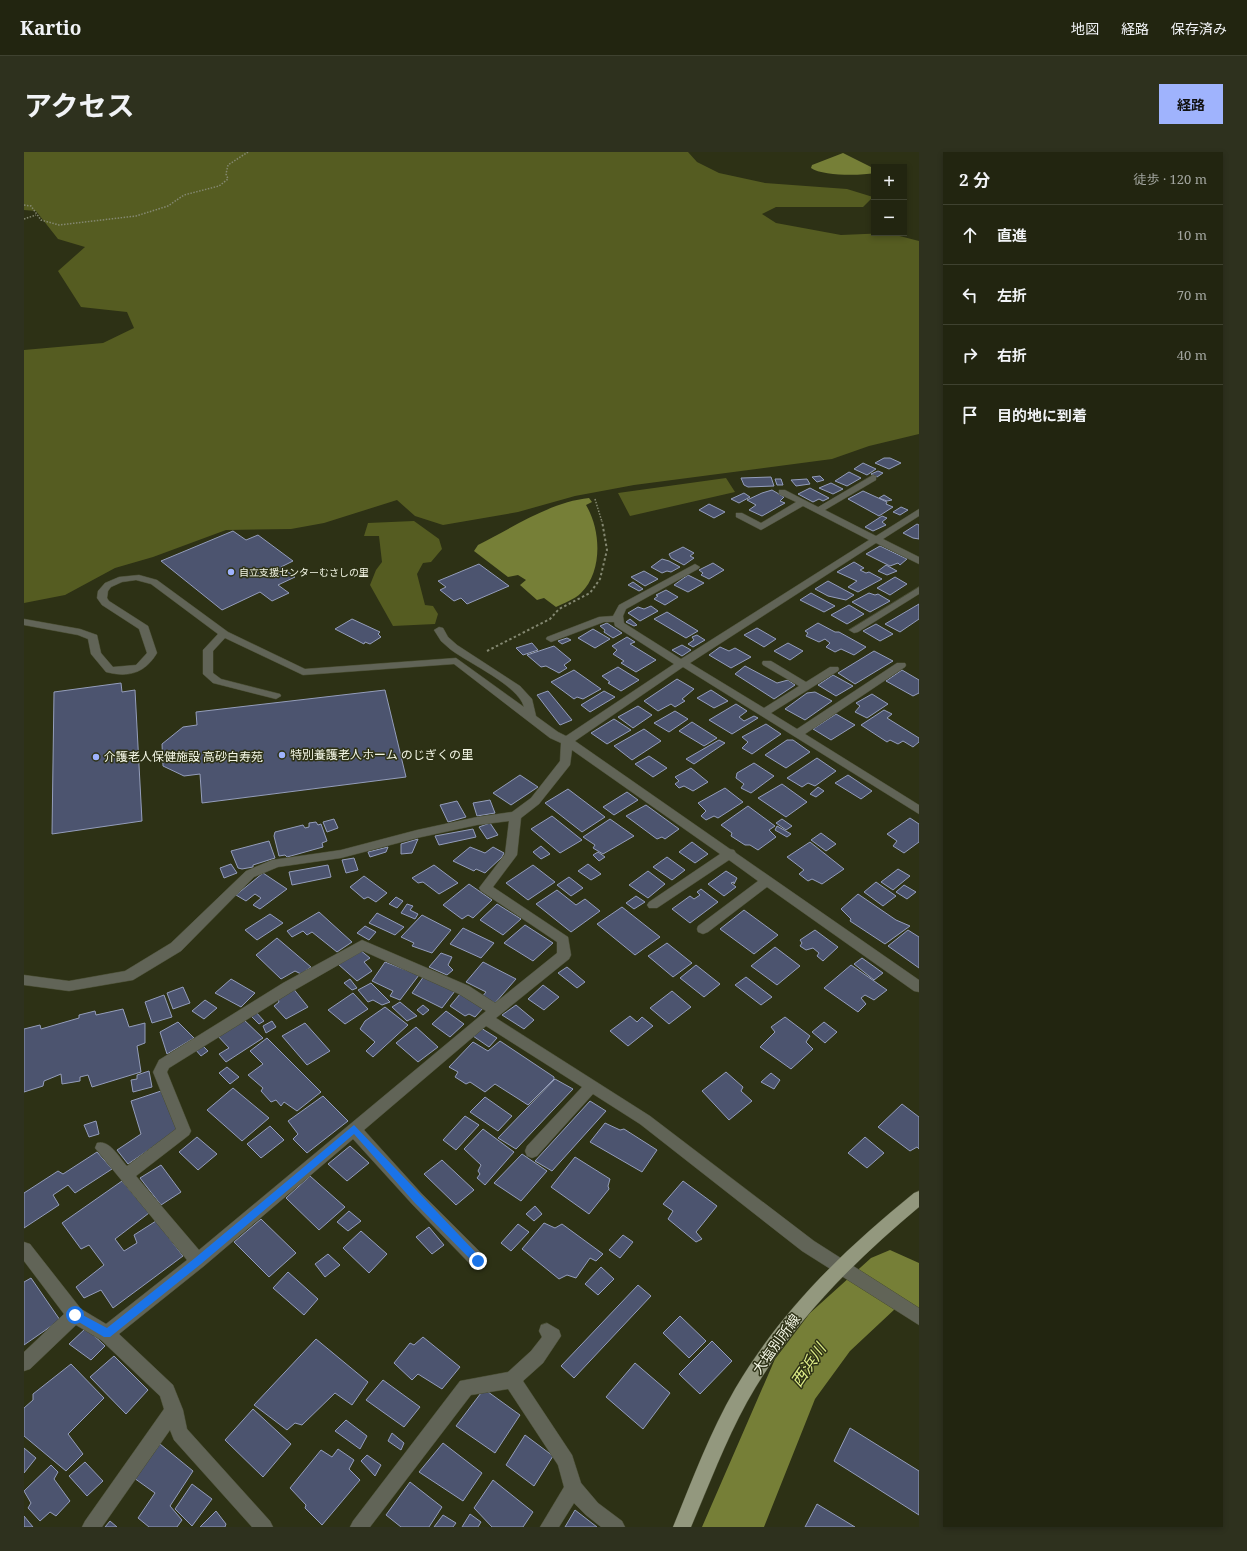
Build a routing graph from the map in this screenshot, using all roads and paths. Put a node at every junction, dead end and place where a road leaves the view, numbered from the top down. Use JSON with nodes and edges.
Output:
{"nodes":[{"id":1,"x":248,"y":152,"type":"edge"},
{"id":2,"x":24,"y":205,"type":"edge"},
{"id":3,"x":36,"y":215,"type":"junction"},
{"id":4,"x":24,"y":219,"type":"edge"},
{"id":5,"x":873,"y":478,"type":"dead end"},
{"id":6,"x":782,"y":492,"type":"dead end"},
{"id":7,"x":595,"y":499,"type":"dead end"},
{"id":8,"x":803,"y":502,"type":"junction"},
{"id":9,"x":819,"y":510,"type":"junction"},
{"id":10,"x":919,"y":512,"type":"edge"},
{"id":11,"x":739,"y":515,"type":"dead end"},
{"id":12,"x":876,"y":539,"type":"junction"},
{"id":13,"x":919,"y":561,"type":"edge"},
{"id":14,"x":694,"y":567,"type":"dead end"},
{"id":15,"x":919,"y":590,"type":"edge"},
{"id":16,"x":618,"y":619,"type":"junction"},
{"id":17,"x":24,"y":622,"type":"edge"},
{"id":18,"x":439,"y":630,"type":"dead end"},
{"id":19,"x":854,"y":630,"type":"dead end"},
{"id":20,"x":224,"y":634,"type":"junction"},
{"id":21,"x":551,"y":639,"type":"dead end"},
{"id":22,"x":470,"y":658,"type":"junction"},
{"id":23,"x":682,"y":663,"type":"junction"},
{"id":24,"x":767,"y":663,"type":"dead end"},
{"id":25,"x":901,"y":665,"type":"dead end"},
{"id":26,"x":834,"y":669,"type":"dead end"},
{"id":27,"x":806,"y":686,"type":"junction"},
{"id":28,"x":276,"y":696,"type":"dead end"},
{"id":29,"x":764,"y":713,"type":"junction"},
{"id":30,"x":531,"y":717,"type":"junction"},
{"id":31,"x":797,"y":734,"type":"junction"},
{"id":32,"x":567,"y":741,"type":"junction"},
{"id":33,"x":919,"y":810,"type":"edge"},
{"id":34,"x":515,"y":816,"type":"junction"},
{"id":35,"x":730,"y":853,"type":"junction"},
{"id":36,"x":768,"y":880,"type":"junction"},
{"id":37,"x":653,"y":905,"type":"dead end"},
{"id":38,"x":703,"y":929,"type":"dead end"},
{"id":39,"x":24,"y":980,"type":"edge"},
{"id":40,"x":919,"y":987,"type":"edge"},
{"id":41,"x":490,"y":1014,"type":"junction"},
{"id":42,"x":592,"y":1086,"type":"junction"},
{"id":43,"x":354,"y":1129,"type":"junction"},
{"id":44,"x":102,"y":1148,"type":"dead end"},
{"id":45,"x":532,"y":1151,"type":"dead end"},
{"id":46,"x":126,"y":1175,"type":"junction"},
{"id":47,"x":919,"y":1198,"type":"edge"},
{"id":48,"x":24,"y":1249,"type":"edge"},
{"id":49,"x":198,"y":1261,"type":"junction"},
{"id":50,"x":478,"y":1261,"type":"dead end"},
{"id":51,"x":841,"y":1267,"type":"junction"},
{"id":52,"x":75,"y":1315,"type":"junction"},
{"id":53,"x":917,"y":1316,"type":"edge"},
{"id":54,"x":550,"y":1333,"type":"dead end"},
{"id":55,"x":107,"y":1334,"type":"junction"},
{"id":56,"x":24,"y":1363,"type":"edge"},
{"id":57,"x":512,"y":1380,"type":"junction"},
{"id":58,"x":174,"y":1410,"type":"junction"},
{"id":59,"x":573,"y":1488,"type":"junction"},
{"id":60,"x":91,"y":1527,"type":"edge"},
{"id":61,"x":264,"y":1527,"type":"edge"},
{"id":62,"x":360,"y":1527,"type":"edge"},
{"id":63,"x":549,"y":1527,"type":"edge"},
{"id":64,"x":616,"y":1527,"type":"edge"},
{"id":65,"x":682,"y":1527,"type":"edge"}],
"edges":[{"from":1,"to":3,"type":"path"},
{"from":2,"to":3,"type":"path"},
{"from":3,"to":4,"type":"path"},
{"from":5,"to":9,"type":"street"},
{"from":6,"to":8,"type":"street"},
{"from":7,"to":22,"type":"path"},
{"from":8,"to":9,"type":"street"},
{"from":8,"to":11,"type":"street"},
{"from":9,"to":12,"type":"street"},
{"from":10,"to":12,"type":"street"},
{"from":12,"to":13,"type":"street"},
{"from":12,"to":23,"type":"street"},
{"from":14,"to":16,"type":"street"},
{"from":15,"to":19,"type":"street"},
{"from":16,"to":21,"type":"street"},
{"from":16,"to":23,"type":"street"},
{"from":17,"to":20,"type":"street"},
{"from":18,"to":22,"type":"street"},
{"from":20,"to":28,"type":"street"},
{"from":20,"to":30,"type":"street"},
{"from":22,"to":30,"type":"street"},
{"from":23,"to":29,"type":"street"},
{"from":23,"to":32,"type":"street"},
{"from":24,"to":27,"type":"street"},
{"from":25,"to":31,"type":"street"},
{"from":26,"to":27,"type":"street"},
{"from":27,"to":29,"type":"street"},
{"from":29,"to":31,"type":"street"},
{"from":30,"to":32,"type":"street"},
{"from":31,"to":33,"type":"street"},
{"from":32,"to":34,"type":"street"},
{"from":32,"to":35,"type":"street"},
{"from":34,"to":39,"type":"street"},
{"from":34,"to":41,"type":"street"},
{"from":35,"to":36,"type":"street"},
{"from":35,"to":37,"type":"street"},
{"from":36,"to":38,"type":"street"},
{"from":36,"to":40,"type":"street"},
{"from":41,"to":42,"type":"street"},
{"from":41,"to":43,"type":"street"},
{"from":41,"to":46,"type":"street"},
{"from":42,"to":45,"type":"street"},
{"from":42,"to":51,"type":"street"},
{"from":43,"to":49,"type":"street"},
{"from":43,"to":50,"type":"street"},
{"from":44,"to":46,"type":"street"},
{"from":46,"to":49,"type":"street"},
{"from":47,"to":51,"type":"main road","name":"大塩別所線"},
{"from":48,"to":52,"type":"street"},
{"from":49,"to":55,"type":"street"},
{"from":51,"to":53,"type":"street"},
{"from":51,"to":65,"type":"main road","name":"大塩別所線"},
{"from":52,"to":55,"type":"street"},
{"from":52,"to":56,"type":"street"},
{"from":54,"to":57,"type":"street"},
{"from":55,"to":58,"type":"street"},
{"from":57,"to":59,"type":"street"},
{"from":57,"to":62,"type":"street"},
{"from":58,"to":60,"type":"street"},
{"from":58,"to":61,"type":"street"},
{"from":59,"to":63,"type":"street"},
{"from":59,"to":64,"type":"street"}]}
